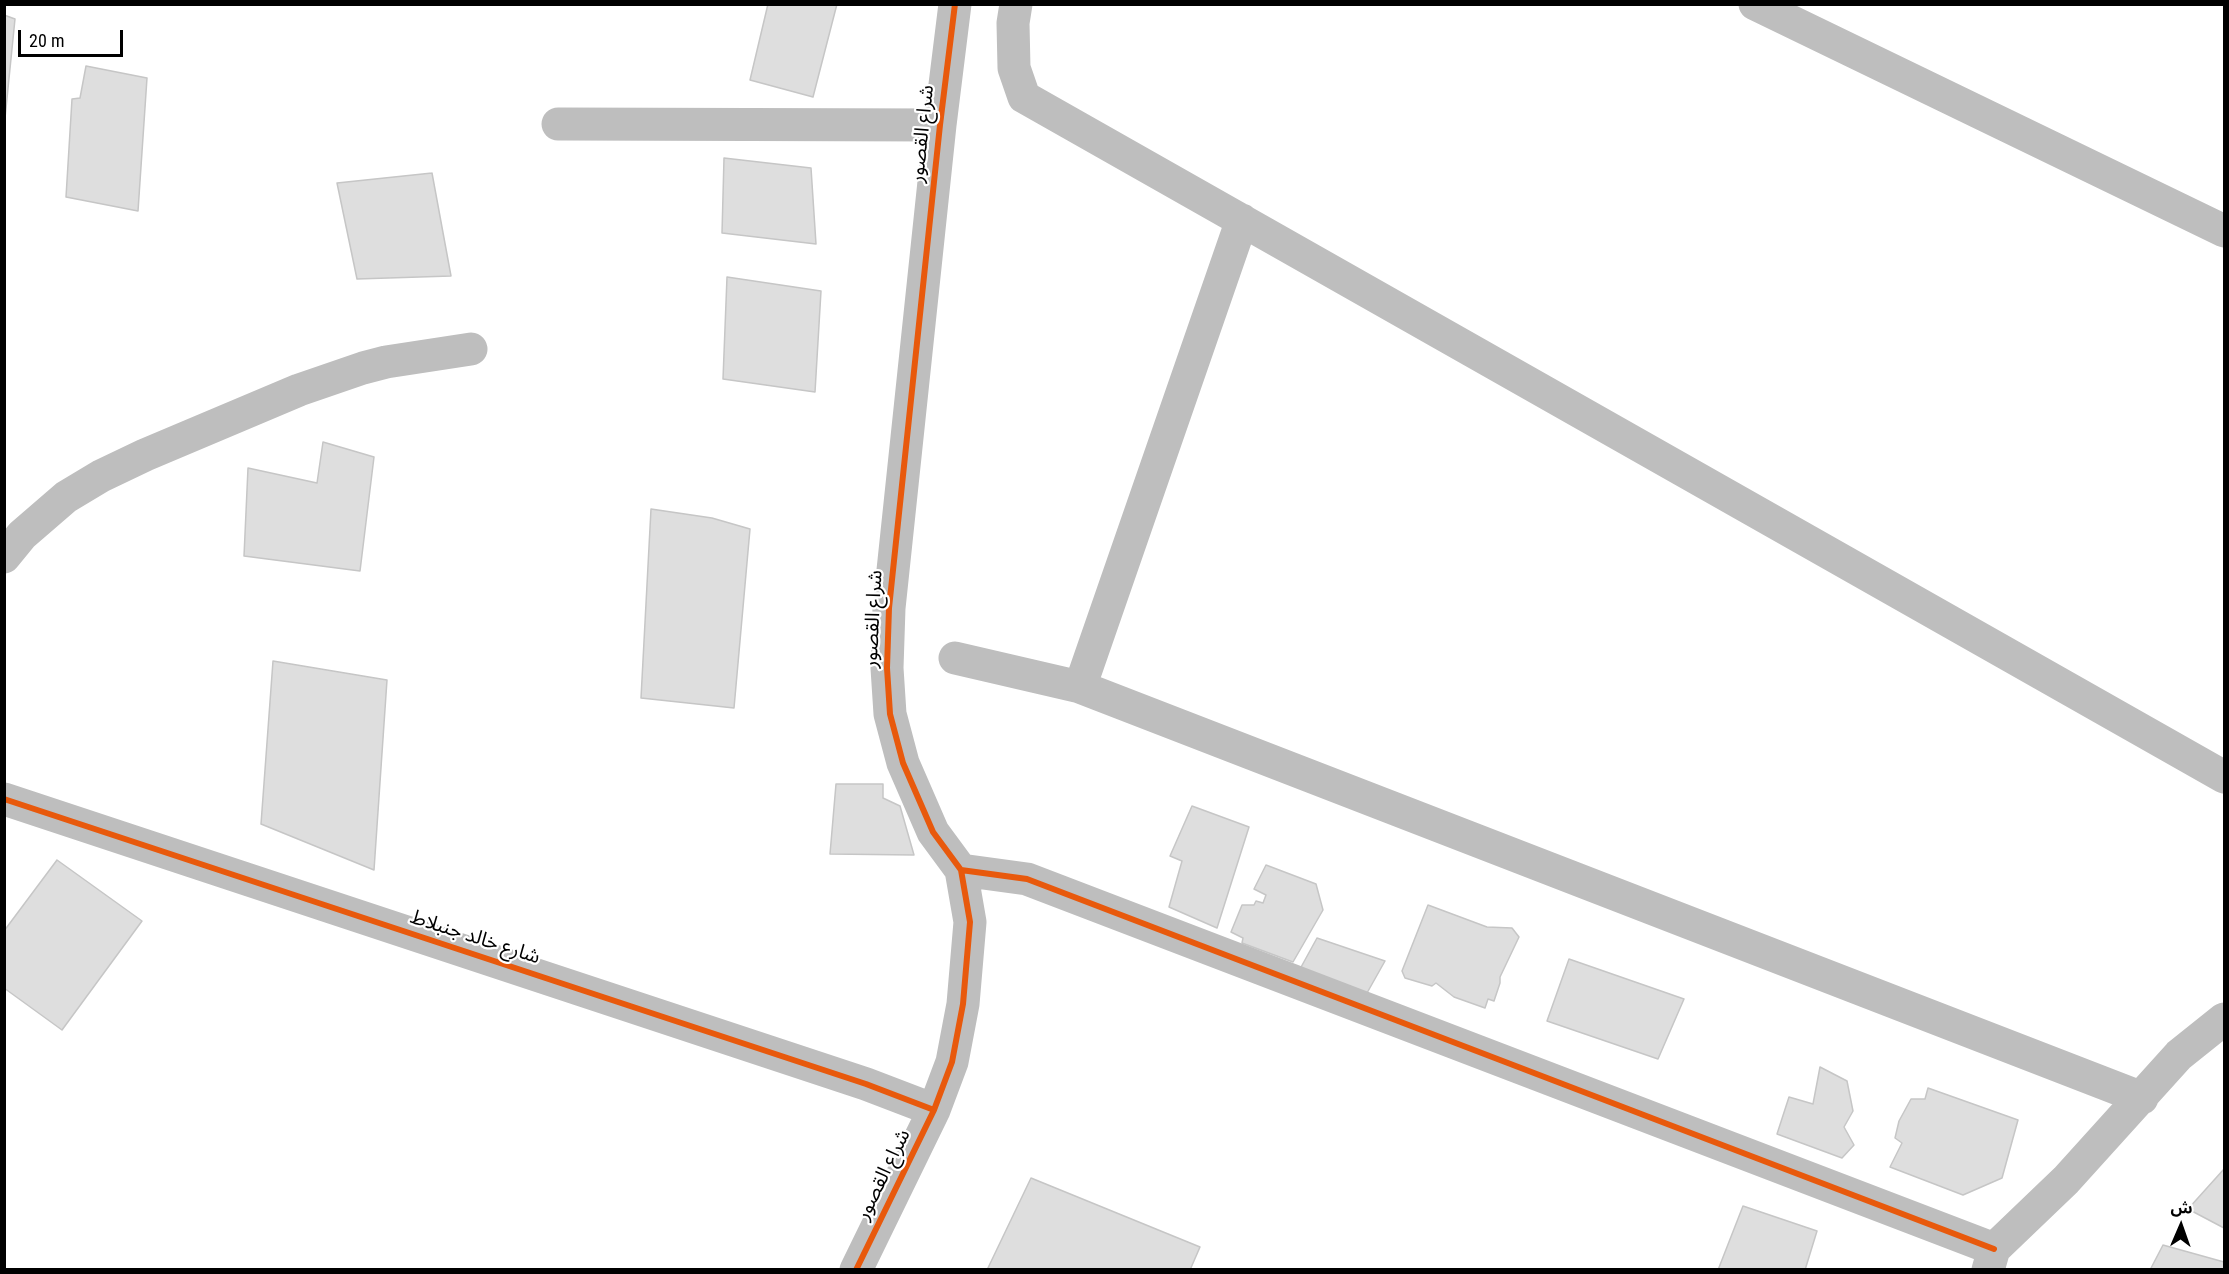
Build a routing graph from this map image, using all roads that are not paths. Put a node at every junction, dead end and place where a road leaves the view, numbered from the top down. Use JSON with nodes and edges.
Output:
{"nodes":[{"id":1,"x":955,"y":4,"type":"edge"},
{"id":2,"x":1016,"y":4,"type":"edge"},
{"id":3,"x":1755,"y":4,"type":"edge"},
{"id":4,"x":558,"y":123,"type":"dead end"},
{"id":5,"x":940,"y":125,"type":"junction"},
{"id":6,"x":1242,"y":219,"type":"junction"},
{"id":7,"x":2224,"y":231,"type":"edge"},
{"id":8,"x":471,"y":349,"type":"dead end"},
{"id":9,"x":4,"y":557,"type":"edge"},
{"id":10,"x":955,"y":658,"type":"dead end"},
{"id":11,"x":1080,"y":687,"type":"junction"},
{"id":12,"x":2224,"y":777,"type":"edge"},
{"id":13,"x":4,"y":799,"type":"edge"},
{"id":14,"x":961,"y":870,"type":"junction"},
{"id":15,"x":2224,"y":1019,"type":"edge"},
{"id":16,"x":2142,"y":1098,"type":"junction"},
{"id":17,"x":934,"y":1110,"type":"junction"},
{"id":18,"x":1991,"y":1259,"type":"edge"},
{"id":19,"x":856,"y":1269,"type":"edge"}],
"edges":[{"from":1,"to":5,"type":"street","name":"شراع القصور"},
{"from":2,"to":6,"type":"street"},
{"from":3,"to":7,"type":"street"},
{"from":4,"to":5,"type":"street"},
{"from":5,"to":14,"type":"street","name":"شراع القصور"},
{"from":6,"to":11,"type":"street"},
{"from":6,"to":12,"type":"street"},
{"from":8,"to":9,"type":"street"},
{"from":10,"to":11,"type":"street"},
{"from":11,"to":16,"type":"street"},
{"from":13,"to":17,"type":"street","name":"شارع خالد جنبلاط"},
{"from":14,"to":17,"type":"street","name":"شراع القصور"},
{"from":14,"to":18,"type":"street"},
{"from":15,"to":16,"type":"street"},
{"from":16,"to":18,"type":"street"},
{"from":17,"to":19,"type":"street","name":"شراع القصور"}]}
